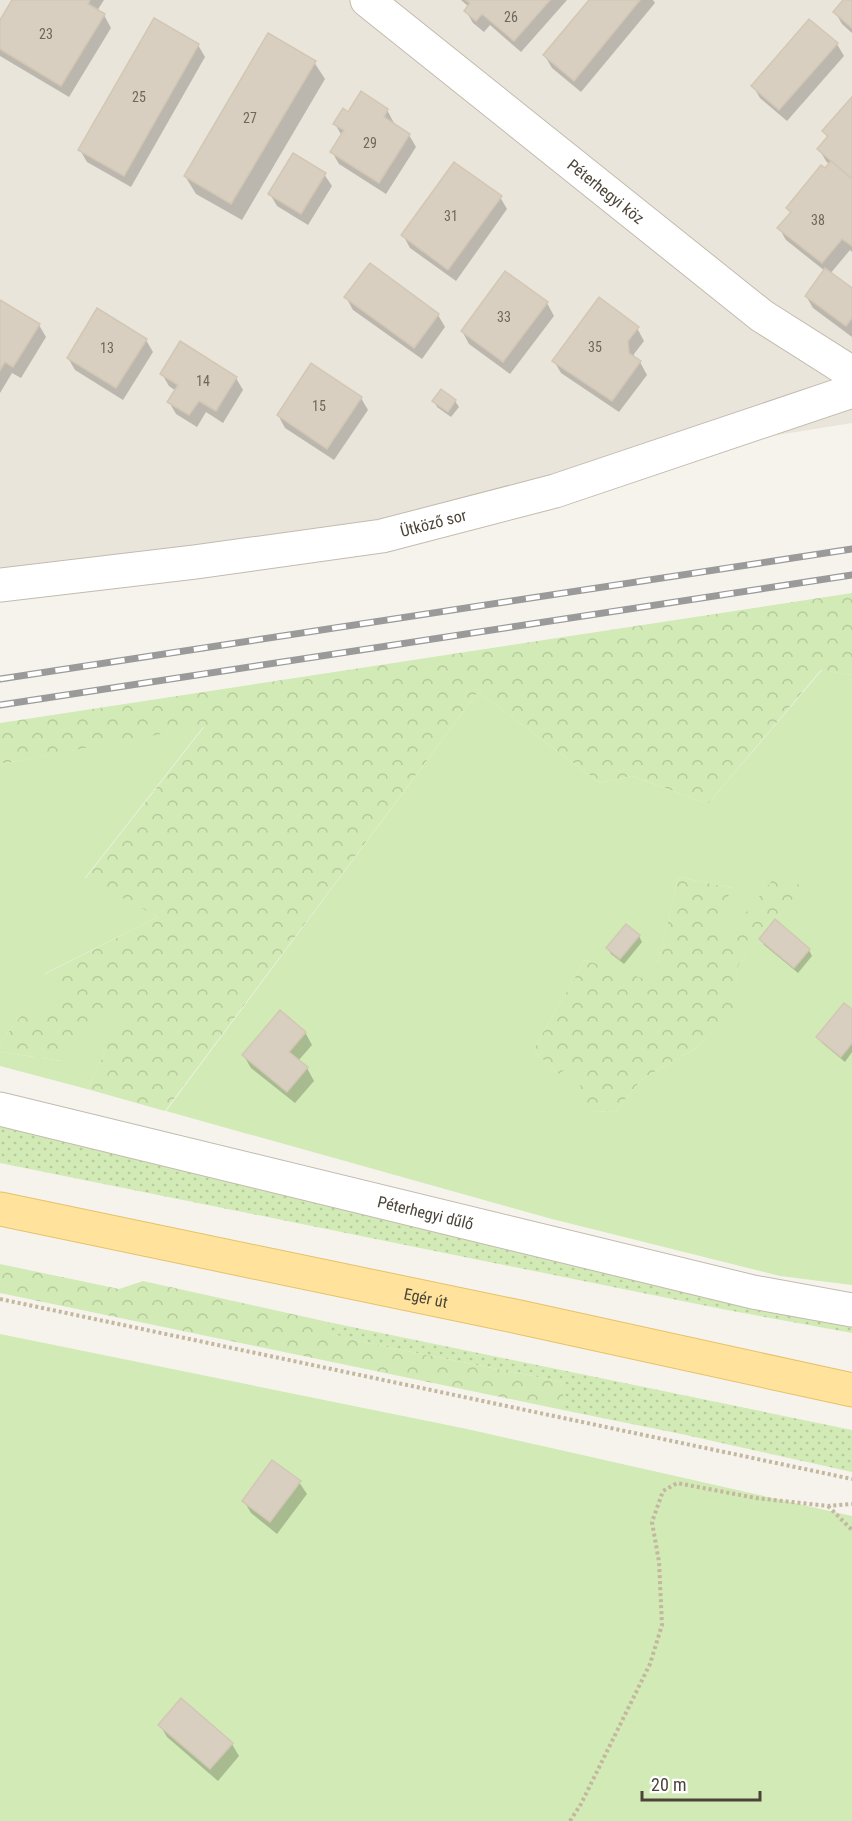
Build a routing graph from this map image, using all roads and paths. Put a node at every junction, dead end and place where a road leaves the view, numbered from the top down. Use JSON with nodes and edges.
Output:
{"nodes":[{"id":1,"x":368,"y":0,"type":"edge"},
{"id":2,"x":852,"y":373,"type":"edge"},
{"id":3,"x":852,"y":391,"type":"edge"},
{"id":4,"x":0,"y":585,"type":"edge"},
{"id":5,"x":0,"y":1109,"type":"edge"},
{"id":6,"x":0,"y":1209,"type":"edge"},
{"id":7,"x":0,"y":1299,"type":"edge"},
{"id":8,"x":852,"y":1310,"type":"edge"},
{"id":9,"x":852,"y":1390,"type":"edge"},
{"id":10,"x":852,"y":1479,"type":"edge"},
{"id":11,"x":852,"y":1504,"type":"edge"},
{"id":12,"x":828,"y":1506,"type":"junction"},
{"id":13,"x":852,"y":1530,"type":"edge"},
{"id":14,"x":570,"y":1821,"type":"edge"}],
"edges":[{"from":1,"to":2,"type":"street","name":"Péterhegyi köz"},
{"from":3,"to":4,"type":"street","name":"Ütköző sor"},
{"from":5,"to":8,"type":"street","name":"Péterhegyi dűlő"},
{"from":6,"to":9,"type":"main road","name":"Egér út"},
{"from":7,"to":10,"type":"path"},
{"from":11,"to":12,"type":"path"},
{"from":12,"to":13,"type":"path"},
{"from":12,"to":14,"type":"path"}]}
